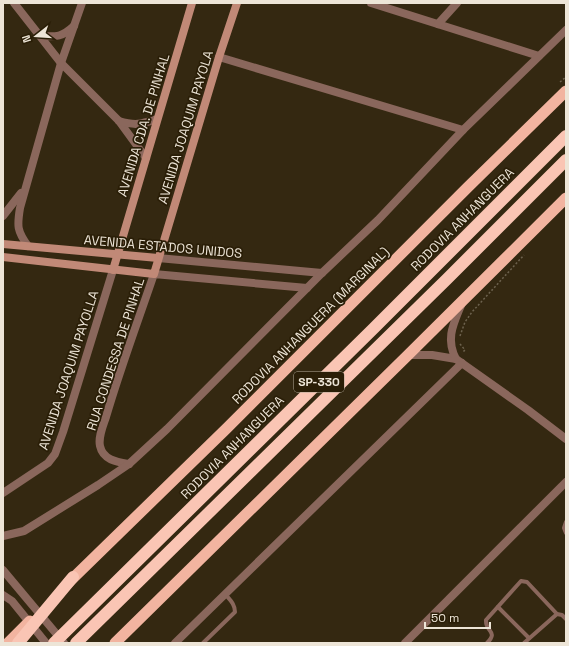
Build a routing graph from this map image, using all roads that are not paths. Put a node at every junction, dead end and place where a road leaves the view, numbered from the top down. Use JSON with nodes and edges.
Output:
{"nodes":[{"id":1,"x":14,"y":3,"type":"edge"},
{"id":2,"x":82,"y":3,"type":"edge"},
{"id":3,"x":192,"y":3,"type":"edge"},
{"id":4,"x":237,"y":3,"type":"edge"},
{"id":5,"x":371,"y":3,"type":"edge"},
{"id":6,"x":457,"y":3,"type":"edge"},
{"id":7,"x":438,"y":24,"type":"junction"},
{"id":8,"x":75,"y":26,"type":"junction"},
{"id":9,"x":566,"y":30,"type":"edge"},
{"id":10,"x":41,"y":36,"type":"junction"},
{"id":11,"x":539,"y":56,"type":"junction"},
{"id":12,"x":219,"y":57,"type":"junction"},
{"id":13,"x":61,"y":62,"type":"junction"},
{"id":14,"x":566,"y":85,"type":"edge"},
{"id":15,"x":566,"y":91,"type":"edge"},
{"id":16,"x":542,"y":114,"type":"junction"},
{"id":17,"x":157,"y":119,"type":"junction"},
{"id":18,"x":119,"y":121,"type":"junction"},
{"id":19,"x":463,"y":130,"type":"junction"},
{"id":20,"x":566,"y":136,"type":"edge"},
{"id":21,"x":146,"y":158,"type":"junction"},
{"id":22,"x":566,"y":160,"type":"edge"},
{"id":23,"x":24,"y":189,"type":"junction"},
{"id":24,"x":566,"y":198,"type":"edge"},
{"id":25,"x":3,"y":216,"type":"edge"},
{"id":26,"x":3,"y":244,"type":"edge"},
{"id":27,"x":28,"y":246,"type":"junction"},
{"id":28,"x":116,"y":254,"type":"junction"},
{"id":29,"x":3,"y":257,"type":"edge"},
{"id":30,"x":158,"y":258,"type":"junction"},
{"id":31,"x":113,"y":270,"type":"junction"},
{"id":32,"x":322,"y":273,"type":"junction"},
{"id":33,"x":154,"y":274,"type":"junction"},
{"id":34,"x":307,"y":288,"type":"junction"},
{"id":35,"x":464,"y":300,"type":"junction"},
{"id":36,"x":408,"y":356,"type":"junction"},
{"id":37,"x":459,"y":361,"type":"junction"},
{"id":38,"x":566,"y":439,"type":"edge"},
{"id":39,"x":129,"y":464,"type":"junction"},
{"id":40,"x":566,"y":482,"type":"edge"},
{"id":41,"x":3,"y":492,"type":"edge"},
{"id":42,"x":566,"y":522,"type":"edge"},
{"id":43,"x":566,"y":533,"type":"edge"},
{"id":44,"x":3,"y":536,"type":"edge"},
{"id":45,"x":3,"y":570,"type":"edge"},
{"id":46,"x":73,"y":577,"type":"junction"},
{"id":47,"x":3,"y":594,"type":"edge"},
{"id":48,"x":225,"y":594,"type":"junction"},
{"id":49,"x":498,"y":607,"type":"junction"},
{"id":50,"x":557,"y":614,"type":"junction"},
{"id":51,"x":566,"y":619,"type":"edge"},
{"id":52,"x":529,"y":638,"type":"junction"},
{"id":53,"x":8,"y":643,"type":"edge"},
{"id":54,"x":18,"y":643,"type":"edge"},
{"id":55,"x":46,"y":643,"type":"edge"},
{"id":56,"x":54,"y":643,"type":"edge"},
{"id":57,"x":64,"y":643,"type":"edge"},
{"id":58,"x":76,"y":643,"type":"edge"},
{"id":59,"x":115,"y":643,"type":"edge"},
{"id":60,"x":175,"y":643,"type":"edge"},
{"id":61,"x":203,"y":643,"type":"edge"},
{"id":62,"x":405,"y":643,"type":"edge"},
{"id":63,"x":487,"y":643,"type":"edge"},
{"id":64,"x":524,"y":643,"type":"edge"}],
"edges":[{"from":1,"to":10,"type":"street"},
{"from":2,"to":8,"type":"street"},
{"from":3,"to":17,"type":"main road","name":"AVENIDA CDA. DE PINHAL"},
{"from":4,"to":12,"type":"main road","name":"AVENIDA JOAQUIM PAYOLA"},
{"from":5,"to":7,"type":"street"},
{"from":6,"to":7,"type":"street"},
{"from":7,"to":11,"type":"street"},
{"from":8,"to":10,"type":"street"},
{"from":8,"to":13,"type":"street"},
{"from":9,"to":11,"type":"street"},
{"from":10,"to":13,"type":"street"},
{"from":11,"to":19,"type":"street"},
{"from":12,"to":19,"type":"street"},
{"from":12,"to":30,"type":"main road","name":"AVENIDA JOAQUIM PAYOLA"},
{"from":13,"to":18,"type":"street"},
{"from":13,"to":23,"type":"street"},
{"from":14,"to":16,"type":"main road"},
{"from":15,"to":16,"type":"highway","name":"RODOVIA ANHANGUERA (MARGINAL)"},
{"from":16,"to":46,"type":"highway","name":"RODOVIA ANHANGUERA (MARGINAL)"},
{"from":17,"to":18,"type":"street"},
{"from":17,"to":21,"type":"main road","name":"AVENIDA CDA. DE PINHAL"},
{"from":18,"to":21,"type":"street"},
{"from":19,"to":32,"type":"street"},
{"from":20,"to":56,"type":"highway","name":"RODOVIA ANHANGUERA","number":"SP-330"},
{"from":21,"to":28,"type":"main road","name":"AVENIDA CDA. DE PINHAL"},
{"from":22,"to":58,"type":"highway","number":"SP-330"},
{"from":23,"to":25,"type":"street"},
{"from":23,"to":27,"type":"street"},
{"from":24,"to":35,"type":"highway"},
{"from":26,"to":27,"type":"main road","name":"AVENIDA ESTADOS UNIDOS"},
{"from":27,"to":28,"type":"main road","name":"AVENIDA ESTADOS UNIDOS"},
{"from":28,"to":30,"type":"main road","name":"AVENIDA ESTADOS UNIDOS"},
{"from":28,"to":31,"type":"main road","name":"AVENIDA JOAQUIM PAYOLLA"},
{"from":29,"to":31,"type":"main road"},
{"from":30,"to":32,"type":"street","name":"AVENIDA ESTADOS UNIDOS"},
{"from":30,"to":33,"type":"main road","name":"RUA CONDESSA DE PINHAL"},
{"from":31,"to":33,"type":"main road"},
{"from":31,"to":41,"type":"street","name":"AVENIDA JOAQUIM PAYOLLA"},
{"from":32,"to":34,"type":"street"},
{"from":33,"to":34,"type":"street"},
{"from":33,"to":39,"type":"street","name":"RUA CONDESSA DE PINHAL"},
{"from":34,"to":39,"type":"street"},
{"from":35,"to":36,"type":"highway"},
{"from":35,"to":37,"type":"street"},
{"from":36,"to":37,"type":"street"},
{"from":36,"to":59,"type":"highway"},
{"from":37,"to":38,"type":"street"},
{"from":37,"to":48,"type":"street"},
{"from":39,"to":44,"type":"street"},
{"from":40,"to":62,"type":"street"},
{"from":42,"to":43,"type":"lane"},
{"from":45,"to":57,"type":"street"},
{"from":46,"to":53,"type":"highway","name":"RODOVIA ANHANGUERA (MARGINAL)"},
{"from":46,"to":54,"type":"highway"},
{"from":47,"to":55,"type":"street"},
{"from":48,"to":60,"type":"street"},
{"from":48,"to":61,"type":"lane"},
{"from":49,"to":50,"type":"lane"},
{"from":49,"to":52,"type":"lane"},
{"from":49,"to":63,"type":"lane"},
{"from":50,"to":51,"type":"lane"},
{"from":50,"to":52,"type":"lane"},
{"from":52,"to":64,"type":"lane"}]}
